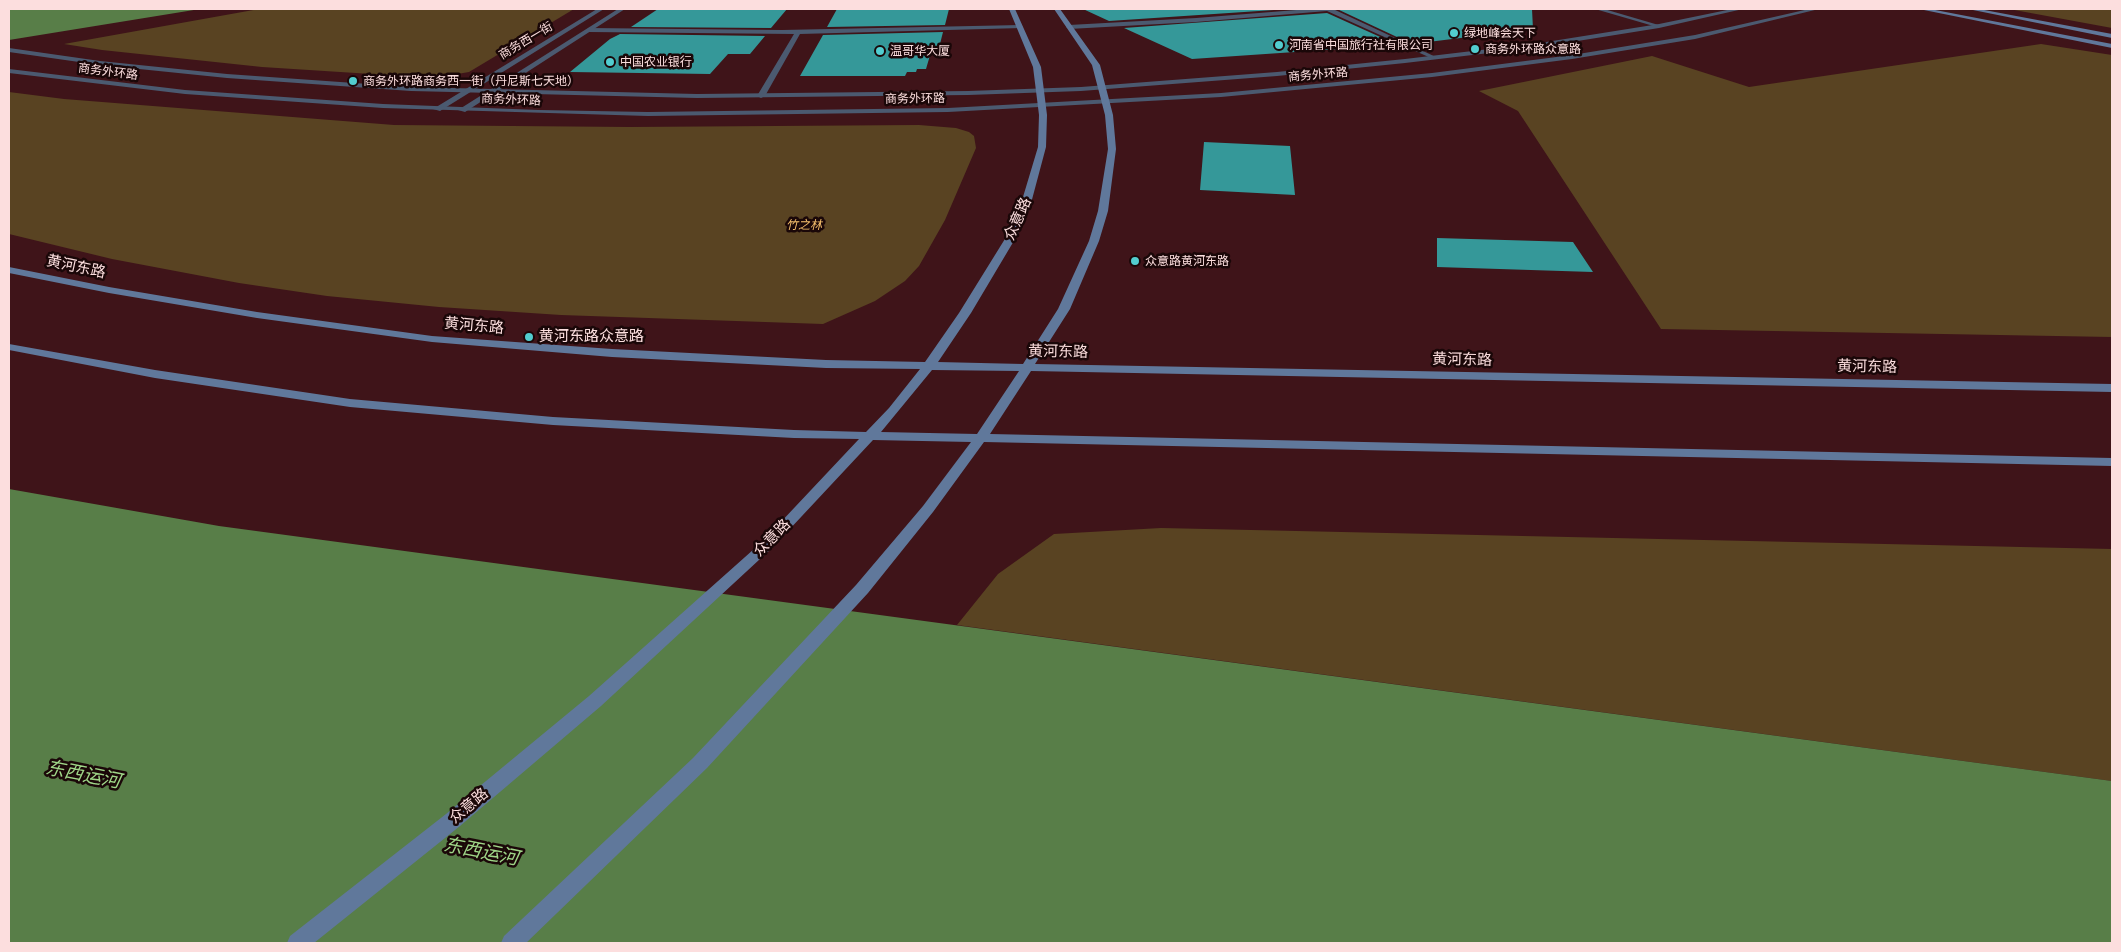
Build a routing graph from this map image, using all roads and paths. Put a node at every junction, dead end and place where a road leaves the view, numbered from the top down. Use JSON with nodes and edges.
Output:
{"nodes":[{"id":1,"x":601,"y":9,"type":"edge"},
{"id":2,"x":622,"y":9,"type":"edge"},
{"id":3,"x":1012,"y":9,"type":"edge"},
{"id":4,"x":1057,"y":9,"type":"edge"},
{"id":5,"x":1328,"y":9,"type":"edge"},
{"id":6,"x":1598,"y":9,"type":"edge"},
{"id":7,"x":1740,"y":9,"type":"edge"},
{"id":8,"x":1816,"y":9,"type":"edge"},
{"id":9,"x":1922,"y":9,"type":"edge"},
{"id":10,"x":1972,"y":9,"type":"edge"},
{"id":11,"x":1659,"y":26,"type":"junction"},
{"id":12,"x":1020,"y":27,"type":"junction"},
{"id":13,"x":1070,"y":27,"type":"junction"},
{"id":14,"x":589,"y":30,"type":"junction"},
{"id":15,"x":798,"y":32,"type":"junction"},
{"id":16,"x":2112,"y":36,"type":"edge"},
{"id":17,"x":2112,"y":46,"type":"edge"},
{"id":18,"x":9,"y":50,"type":"edge"},
{"id":19,"x":1435,"y":58,"type":"junction"},
{"id":20,"x":9,"y":71,"type":"edge"},
{"id":21,"x":1103,"y":87,"type":"junction"},
{"id":22,"x":466,"y":90,"type":"junction"},
{"id":23,"x":1041,"y":90,"type":"junction"},
{"id":24,"x":491,"y":91,"type":"junction"},
{"id":25,"x":760,"y":96,"type":"junction"},
{"id":26,"x":1106,"y":102,"type":"junction"},
{"id":27,"x":1042,"y":105,"type":"junction"},
{"id":28,"x":437,"y":108,"type":"junction"},
{"id":29,"x":462,"y":110,"type":"junction"},
{"id":30,"x":9,"y":270,"type":"edge"},
{"id":31,"x":9,"y":347,"type":"edge"},
{"id":32,"x":928,"y":366,"type":"junction"},
{"id":33,"x":1027,"y":368,"type":"junction"},
{"id":34,"x":2112,"y":388,"type":"edge"},
{"id":35,"x":869,"y":436,"type":"junction"},
{"id":36,"x":980,"y":439,"type":"junction"},
{"id":37,"x":2112,"y":462,"type":"edge"},
{"id":38,"x":298,"y":943,"type":"edge"},
{"id":39,"x":512,"y":943,"type":"edge"}],
"edges":[{"from":1,"to":22,"type":"street","name":"商务西一街"},
{"from":2,"to":14,"type":"street","name":"商务西一街"},
{"from":3,"to":12,"type":"main road","name":"众意路"},
{"from":4,"to":13,"type":"main road"},
{"from":5,"to":13,"type":"street"},
{"from":5,"to":19,"type":"street"},
{"from":6,"to":11,"type":"street"},
{"from":7,"to":11,"type":"street","name":"商务外环路"},
{"from":8,"to":26,"type":"street","name":"商务外环路"},
{"from":9,"to":17,"type":"main road"},
{"from":10,"to":16,"type":"main road"},
{"from":11,"to":19,"type":"street","name":"商务外环路"},
{"from":12,"to":15,"type":"street"},
{"from":12,"to":23,"type":"main road","name":"众意路"},
{"from":13,"to":21,"type":"main road"},
{"from":14,"to":15,"type":"street"},
{"from":14,"to":24,"type":"street","name":"商务西一街"},
{"from":15,"to":25,"type":"street"},
{"from":18,"to":22,"type":"street","name":"商务外环路"},
{"from":19,"to":21,"type":"street","name":"商务外环路"},
{"from":20,"to":28,"type":"street","name":"商务外环路"},
{"from":21,"to":23,"type":"street","name":"商务外环路"},
{"from":21,"to":26,"type":"main road"},
{"from":22,"to":24,"type":"street","name":"商务外环路"},
{"from":22,"to":28,"type":"street","name":"商务西一街"},
{"from":23,"to":25,"type":"street","name":"商务外环路"},
{"from":23,"to":27,"type":"main road","name":"众意路"},
{"from":24,"to":25,"type":"street","name":"商务外环路"},
{"from":24,"to":29,"type":"street","name":"商务西一街"},
{"from":26,"to":27,"type":"street","name":"商务外环路"},
{"from":26,"to":33,"type":"main road"},
{"from":27,"to":29,"type":"street","name":"商务外环路"},
{"from":27,"to":32,"type":"main road","name":"众意路"},
{"from":28,"to":29,"type":"street","name":"商务外环路"},
{"from":30,"to":32,"type":"main road","name":"黄河东路"},
{"from":31,"to":35,"type":"main road"},
{"from":32,"to":33,"type":"main road","name":"黄河东路"},
{"from":32,"to":35,"type":"main road","name":"众意路"},
{"from":33,"to":34,"type":"main road","name":"黄河东路"},
{"from":33,"to":36,"type":"main road"},
{"from":35,"to":36,"type":"main road"},
{"from":35,"to":38,"type":"main road","name":"众意路"},
{"from":36,"to":37,"type":"main road"},
{"from":36,"to":39,"type":"main road"}]}
